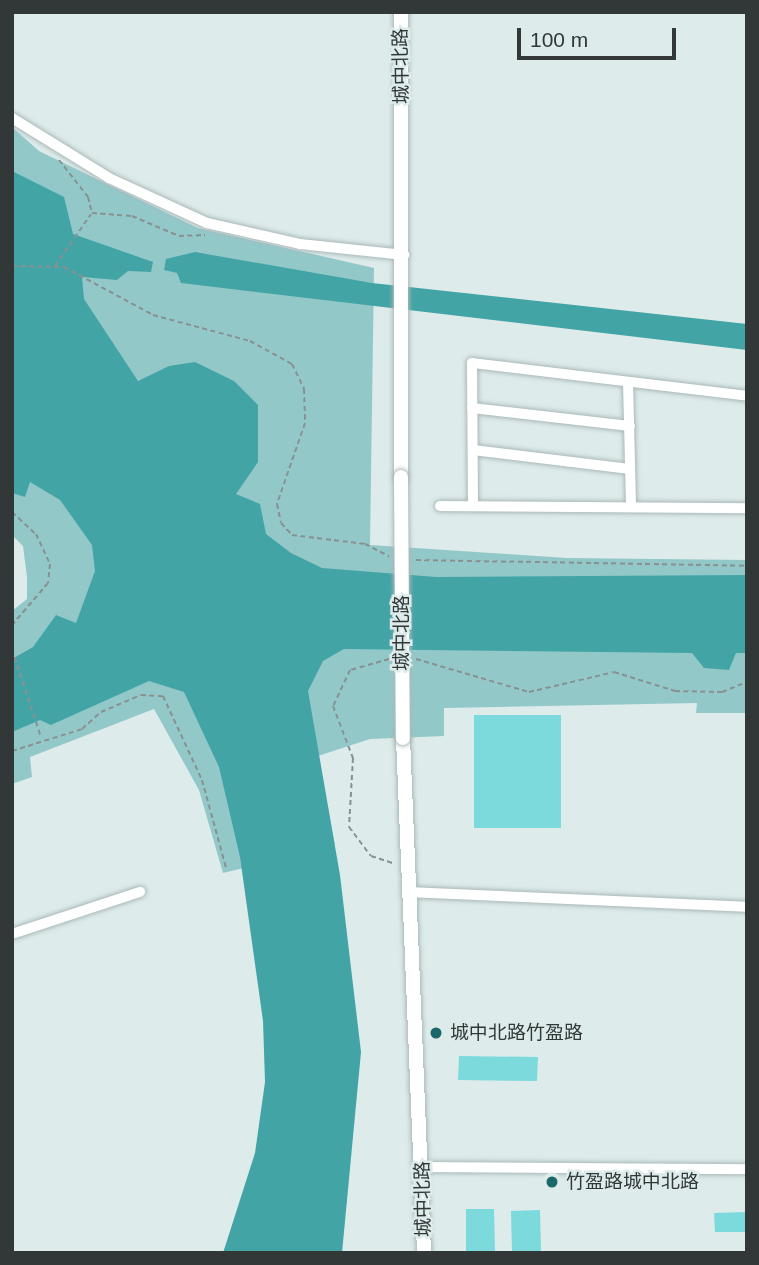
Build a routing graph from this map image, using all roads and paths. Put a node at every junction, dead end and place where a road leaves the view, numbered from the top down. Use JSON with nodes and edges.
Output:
{"nodes":[{"id":1,"x":401,"y":12,"type":"edge"},
{"id":2,"x":12,"y":118,"type":"edge"},
{"id":3,"x":53,"y":143,"type":"junction"},
{"id":4,"x":92,"y":213,"type":"junction"},
{"id":5,"x":226,"y":228,"type":"junction"},
{"id":6,"x":404,"y":261,"type":"junction"},
{"id":7,"x":12,"y":266,"type":"edge"},
{"id":8,"x":55,"y":266,"type":"junction"},
{"id":9,"x":100,"y":282,"type":"dead end"},
{"id":10,"x":628,"y":382,"type":"junction"},
{"id":11,"x":747,"y":396,"type":"edge"},
{"id":12,"x":472,"y":408,"type":"junction"},
{"id":13,"x":629,"y":426,"type":"junction"},
{"id":14,"x":473,"y":450,"type":"junction"},
{"id":15,"x":631,"y":468,"type":"junction"},
{"id":16,"x":440,"y":506,"type":"dead end"},
{"id":17,"x":473,"y":506,"type":"junction"},
{"id":18,"x":631,"y":507,"type":"junction"},
{"id":19,"x":747,"y":508,"type":"edge"},
{"id":20,"x":12,"y":512,"type":"edge"},
{"id":21,"x":12,"y":625,"type":"edge"},
{"id":22,"x":12,"y":649,"type":"edge"},
{"id":23,"x":397,"y":659,"type":"dead end"},
{"id":24,"x":409,"y":659,"type":"dead end"},
{"id":25,"x":747,"y":682,"type":"edge"},
{"id":26,"x":41,"y":738,"type":"junction"},
{"id":27,"x":12,"y":751,"type":"edge"},
{"id":28,"x":406,"y":867,"type":"junction"},
{"id":29,"x":226,"y":868,"type":"dead end"},
{"id":30,"x":140,"y":892,"type":"dead end"},
{"id":31,"x":407,"y":892,"type":"junction"},
{"id":32,"x":747,"y":907,"type":"edge"},
{"id":33,"x":12,"y":934,"type":"edge"},
{"id":34,"x":423,"y":1167,"type":"junction"},
{"id":35,"x":747,"y":1169,"type":"edge"},
{"id":36,"x":424,"y":1253,"type":"edge"}],
"edges":[{"from":1,"to":6,"type":"street","name":"城中北路"},
{"from":2,"to":3,"type":"street"},
{"from":3,"to":4,"type":"path"},
{"from":3,"to":5,"type":"street"},
{"from":4,"to":5,"type":"path"},
{"from":4,"to":8,"type":"path"},
{"from":5,"to":6,"type":"street"},
{"from":6,"to":28,"type":"street","name":"城中北路","bridge":true},
{"from":7,"to":8,"type":"path"},
{"from":8,"to":9,"type":"path"},
{"from":10,"to":11,"type":"street"},
{"from":10,"to":12,"type":"street"},
{"from":10,"to":13,"type":"street"},
{"from":12,"to":13,"type":"street"},
{"from":12,"to":14,"type":"street"},
{"from":13,"to":15,"type":"street"},
{"from":14,"to":15,"type":"street"},
{"from":14,"to":17,"type":"street"},
{"from":15,"to":18,"type":"street"},
{"from":16,"to":17,"type":"street"},
{"from":17,"to":18,"type":"street"},
{"from":18,"to":19,"type":"street"},
{"from":20,"to":21,"type":"path"},
{"from":22,"to":26,"type":"path"},
{"from":23,"to":28,"type":"path"},
{"from":24,"to":25,"type":"path"},
{"from":26,"to":27,"type":"path"},
{"from":26,"to":29,"type":"path"},
{"from":28,"to":31,"type":"street","name":"城中北路"},
{"from":30,"to":33,"type":"street"},
{"from":31,"to":32,"type":"street"},
{"from":31,"to":34,"type":"street","name":"城中北路"},
{"from":34,"to":35,"type":"street"},
{"from":34,"to":36,"type":"street","name":"城中北路"}]}
